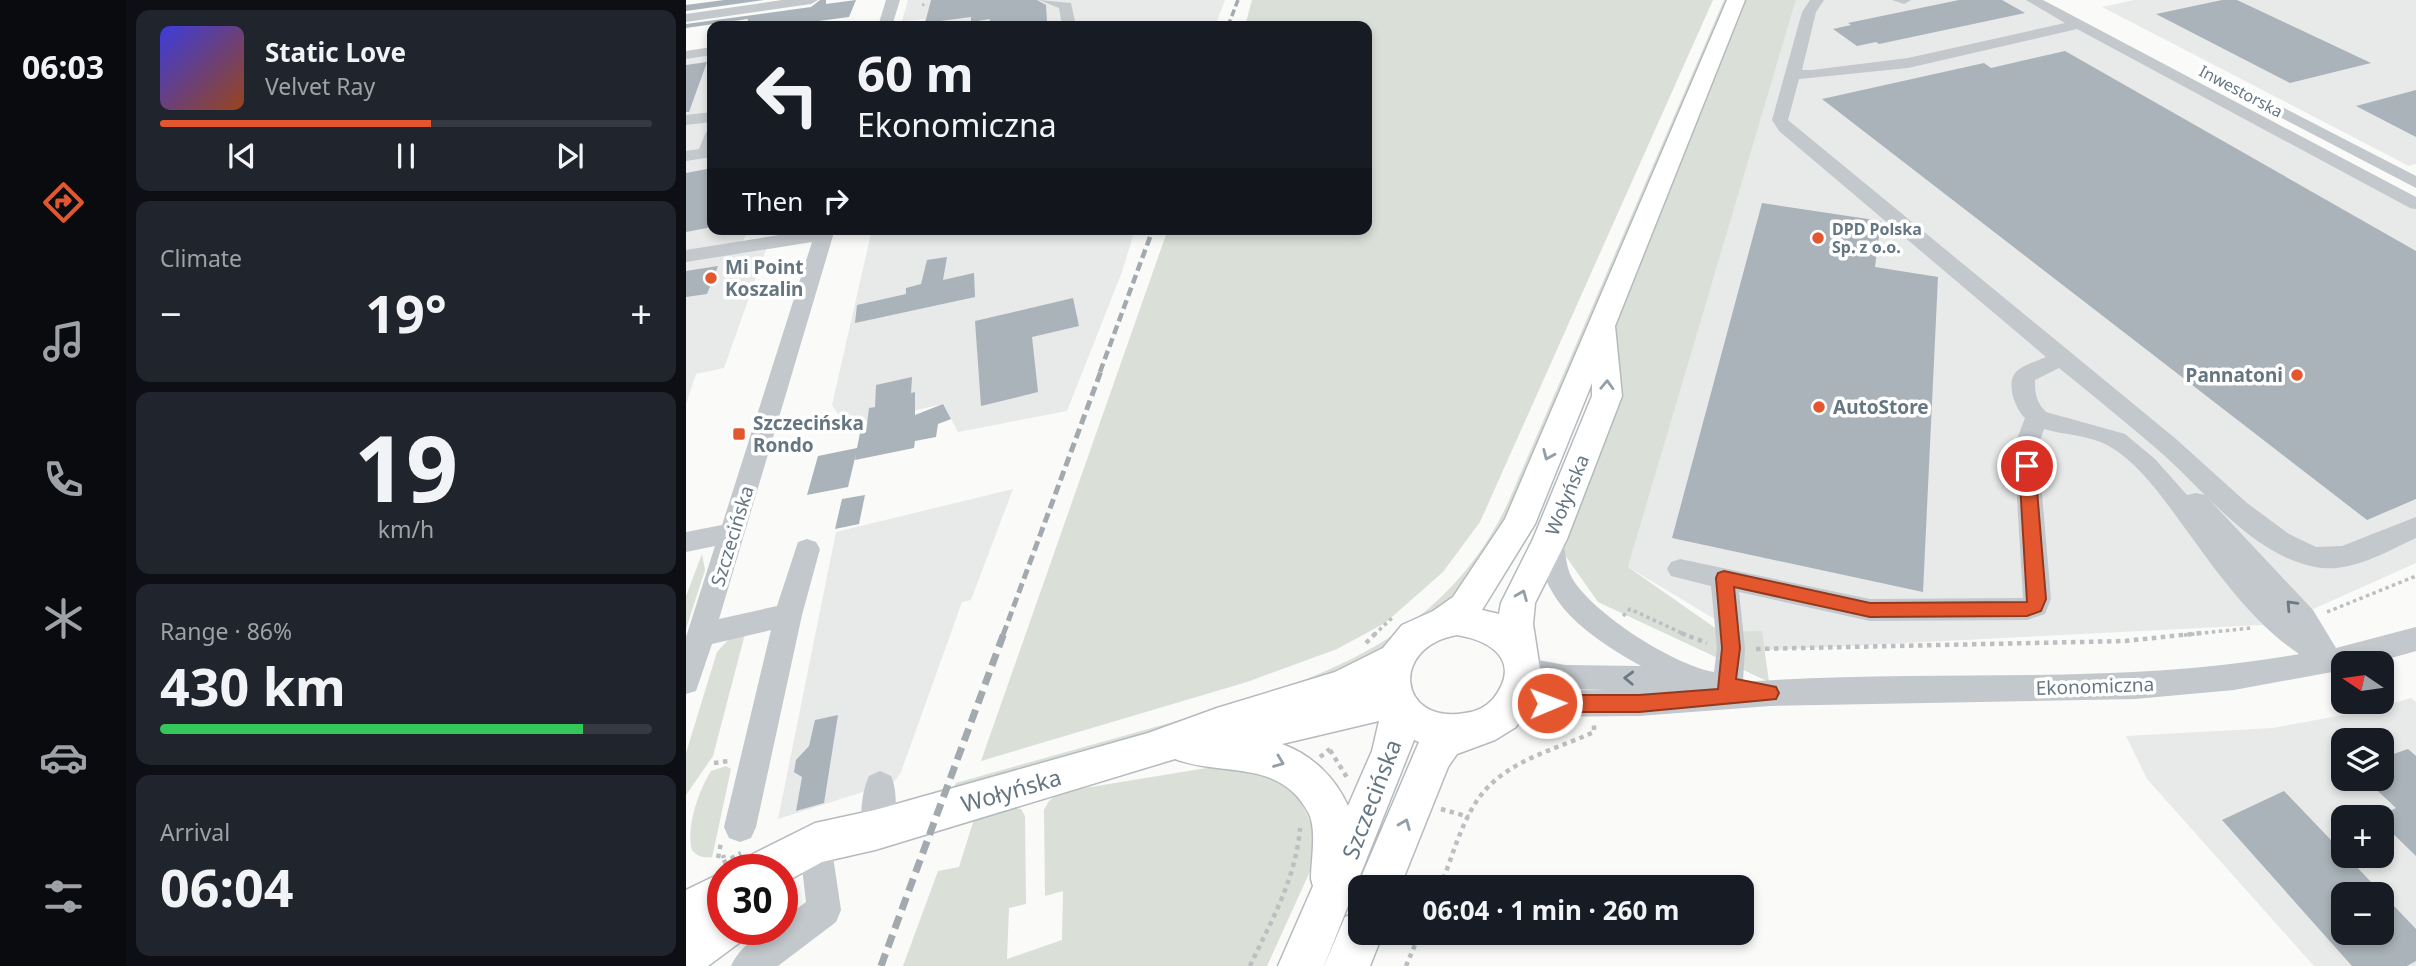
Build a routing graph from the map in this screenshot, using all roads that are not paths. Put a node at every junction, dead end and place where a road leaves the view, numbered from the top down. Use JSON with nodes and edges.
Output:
{"nodes":[{"id":1,"x":811,"y":0,"type":"edge"},
{"id":2,"x":893,"y":0,"type":"edge"},
{"id":3,"x":1046,"y":0,"type":"edge"},
{"id":4,"x":1736,"y":0,"type":"edge"},
{"id":5,"x":1817,"y":0,"type":"edge"},
{"id":6,"x":2033,"y":0,"type":"edge"},
{"id":7,"x":2064,"y":0,"type":"edge"},
{"id":8,"x":686,"y":18,"type":"edge"},
{"id":9,"x":883,"y":21,"type":"edge"},
{"id":10,"x":1068,"y":21,"type":"edge"},
{"id":11,"x":2080,"y":24,"type":"junction"},
{"id":12,"x":2121,"y":28,"type":"dead end"},
{"id":13,"x":707,"y":52,"type":"edge"},
{"id":14,"x":686,"y":55,"type":"edge"},
{"id":15,"x":1793,"y":74,"type":"junction"},
{"id":16,"x":2215,"y":77,"type":"dead end"},
{"id":17,"x":707,"y":116,"type":"edge"},
{"id":18,"x":686,"y":120,"type":"edge"},
{"id":19,"x":707,"y":150,"type":"edge"},
{"id":20,"x":686,"y":156,"type":"edge"},
{"id":21,"x":2416,"y":183,"type":"edge"},
{"id":22,"x":2416,"y":204,"type":"edge"},
{"id":23,"x":808,"y":235,"type":"edge"},
{"id":24,"x":824,"y":235,"type":"edge"},
{"id":25,"x":686,"y":256,"type":"edge"},
{"id":26,"x":1603,"y":324,"type":"junction"},
{"id":27,"x":2060,"y":358,"type":"junction"},
{"id":28,"x":2037,"y":417,"type":"junction"},
{"id":29,"x":2416,"y":527,"type":"edge"},
{"id":30,"x":734,"y":533,"type":"junction"},
{"id":31,"x":1550,"y":539,"type":"junction"},
{"id":32,"x":686,"y":542,"type":"edge"},
{"id":33,"x":807,"y":549,"type":"dead end"},
{"id":34,"x":1680,"y":569,"type":"dead end"},
{"id":35,"x":1724,"y":578,"type":"junction"},
{"id":36,"x":788,"y":615,"type":"junction"},
{"id":37,"x":1446,"y":621,"type":"junction"},
{"id":38,"x":701,"y":635,"type":"junction"},
{"id":39,"x":2416,"y":639,"type":"edge"},
{"id":40,"x":1380,"y":652,"type":"junction"},
{"id":41,"x":2330,"y":660,"type":"junction"},
{"id":42,"x":1523,"y":665,"type":"junction"},
{"id":43,"x":1689,"y":680,"type":"junction"},
{"id":44,"x":686,"y":682,"type":"edge"},
{"id":45,"x":1726,"y":686,"type":"junction"},
{"id":46,"x":1770,"y":693,"type":"junction"},
{"id":47,"x":1513,"y":704,"type":"junction"},
{"id":48,"x":1399,"y":705,"type":"junction"},
{"id":49,"x":1462,"y":733,"type":"junction"},
{"id":50,"x":1188,"y":747,"type":"junction"},
{"id":51,"x":1148,"y":751,"type":"junction"},
{"id":52,"x":880,"y":786,"type":"dead end"},
{"id":53,"x":740,"y":827,"type":"dead end"},
{"id":54,"x":876,"y":830,"type":"junction"},
{"id":55,"x":816,"y":853,"type":"junction"},
{"id":56,"x":798,"y":859,"type":"edge"},
{"id":57,"x":798,"y":871,"type":"edge"},
{"id":58,"x":1384,"y":875,"type":"edge"},
{"id":59,"x":707,"y":886,"type":"edge"},
{"id":60,"x":1332,"y":898,"type":"junction"},
{"id":61,"x":686,"y":914,"type":"edge"},
{"id":62,"x":707,"y":939,"type":"edge"},
{"id":63,"x":1356,"y":945,"type":"edge"},
{"id":64,"x":686,"y":955,"type":"edge"},
{"id":65,"x":749,"y":966,"type":"edge"},
{"id":66,"x":1301,"y":966,"type":"edge"},
{"id":67,"x":1347,"y":966,"type":"edge"}],
"edges":[{"from":1,"to":8,"type":"street"},
{"from":2,"to":9,"type":"street"},
{"from":3,"to":10,"type":"street"},
{"from":4,"to":26,"type":"main road","name":"Wołyńska"},
{"from":5,"to":15,"type":"street"},
{"from":6,"to":11,"type":"street"},
{"from":7,"to":12,"type":"street"},
{"from":11,"to":15,"type":"street"},
{"from":11,"to":22,"type":"street"},
{"from":13,"to":14,"type":"street"},
{"from":15,"to":27,"type":"street"},
{"from":16,"to":21,"type":"street","name":"Inwestorska"},
{"from":17,"to":18,"type":"street"},
{"from":19,"to":20,"type":"street"},
{"from":23,"to":25,"type":"street"},
{"from":24,"to":30,"type":"street","name":"Szczecińska"},
{"from":31,"to":26,"type":"main road","name":"Wołyńska","one_way":true},
{"from":26,"to":37,"type":"main road","name":"Wołyńska","one_way":true},
{"from":27,"to":28,"type":"street"},
{"from":27,"to":29,"type":"street"},
{"from":28,"to":35,"type":"street"},
{"from":28,"to":41,"type":"street"},
{"from":30,"to":32,"type":"street"},
{"from":30,"to":38,"type":"street","name":"Szczecińska"},
{"from":42,"to":31,"type":"main road","name":"Wołyńska","one_way":true},
{"from":31,"to":43,"type":"street"},
{"from":33,"to":36,"type":"street"},
{"from":34,"to":35,"type":"street"},
{"from":35,"to":45,"type":"street"},
{"from":36,"to":38,"type":"street"},
{"from":36,"to":53,"type":"street"},
{"from":37,"to":40,"type":"main road"},
{"from":37,"to":42,"type":"main road"},
{"from":38,"to":44,"type":"street","name":"Szczecińska"},
{"from":39,"to":41,"type":"street","name":"Ekonomiczna"},
{"from":40,"to":48,"type":"main road"},
{"from":40,"to":51,"type":"main road","name":"Wołyńska"},
{"from":41,"to":46,"type":"street","name":"Ekonomiczna"},
{"from":43,"to":42,"type":"street","name":"Ekonomiczna","one_way":true},
{"from":42,"to":47,"type":"main road"},
{"from":43,"to":45,"type":"street","name":"Ekonomiczna"},
{"from":45,"to":46,"type":"street","name":"Ekonomiczna"},
{"from":46,"to":47,"type":"street","name":"Ekonomiczna"},
{"from":47,"to":49,"type":"main road"},
{"from":48,"to":49,"type":"main road"},
{"from":48,"to":50,"type":"main road","name":"Wołyńska"},
{"from":48,"to":60,"type":"main road","name":"Szczecińska"},
{"from":58,"to":49,"type":"main road","name":"Szczecińska","one_way":true},
{"from":50,"to":51,"type":"main road","name":"Wołyńska"},
{"from":50,"to":60,"type":"main road","one_way":true},
{"from":51,"to":54,"type":"main road","name":"Wołyńska"},
{"from":52,"to":54,"type":"street"},
{"from":54,"to":55,"type":"main road","name":"Wołyńska"},
{"from":55,"to":56,"type":"main road","name":"Wołyńska"},
{"from":55,"to":57,"type":"main road","name":"Wołyńska"},
{"from":55,"to":65,"type":"street"},
{"from":59,"to":61,"type":"main road"},
{"from":60,"to":66,"type":"main road","name":"Szczecińska"},
{"from":62,"to":64,"type":"main road"},
{"from":63,"to":67,"type":"main road"}]}
